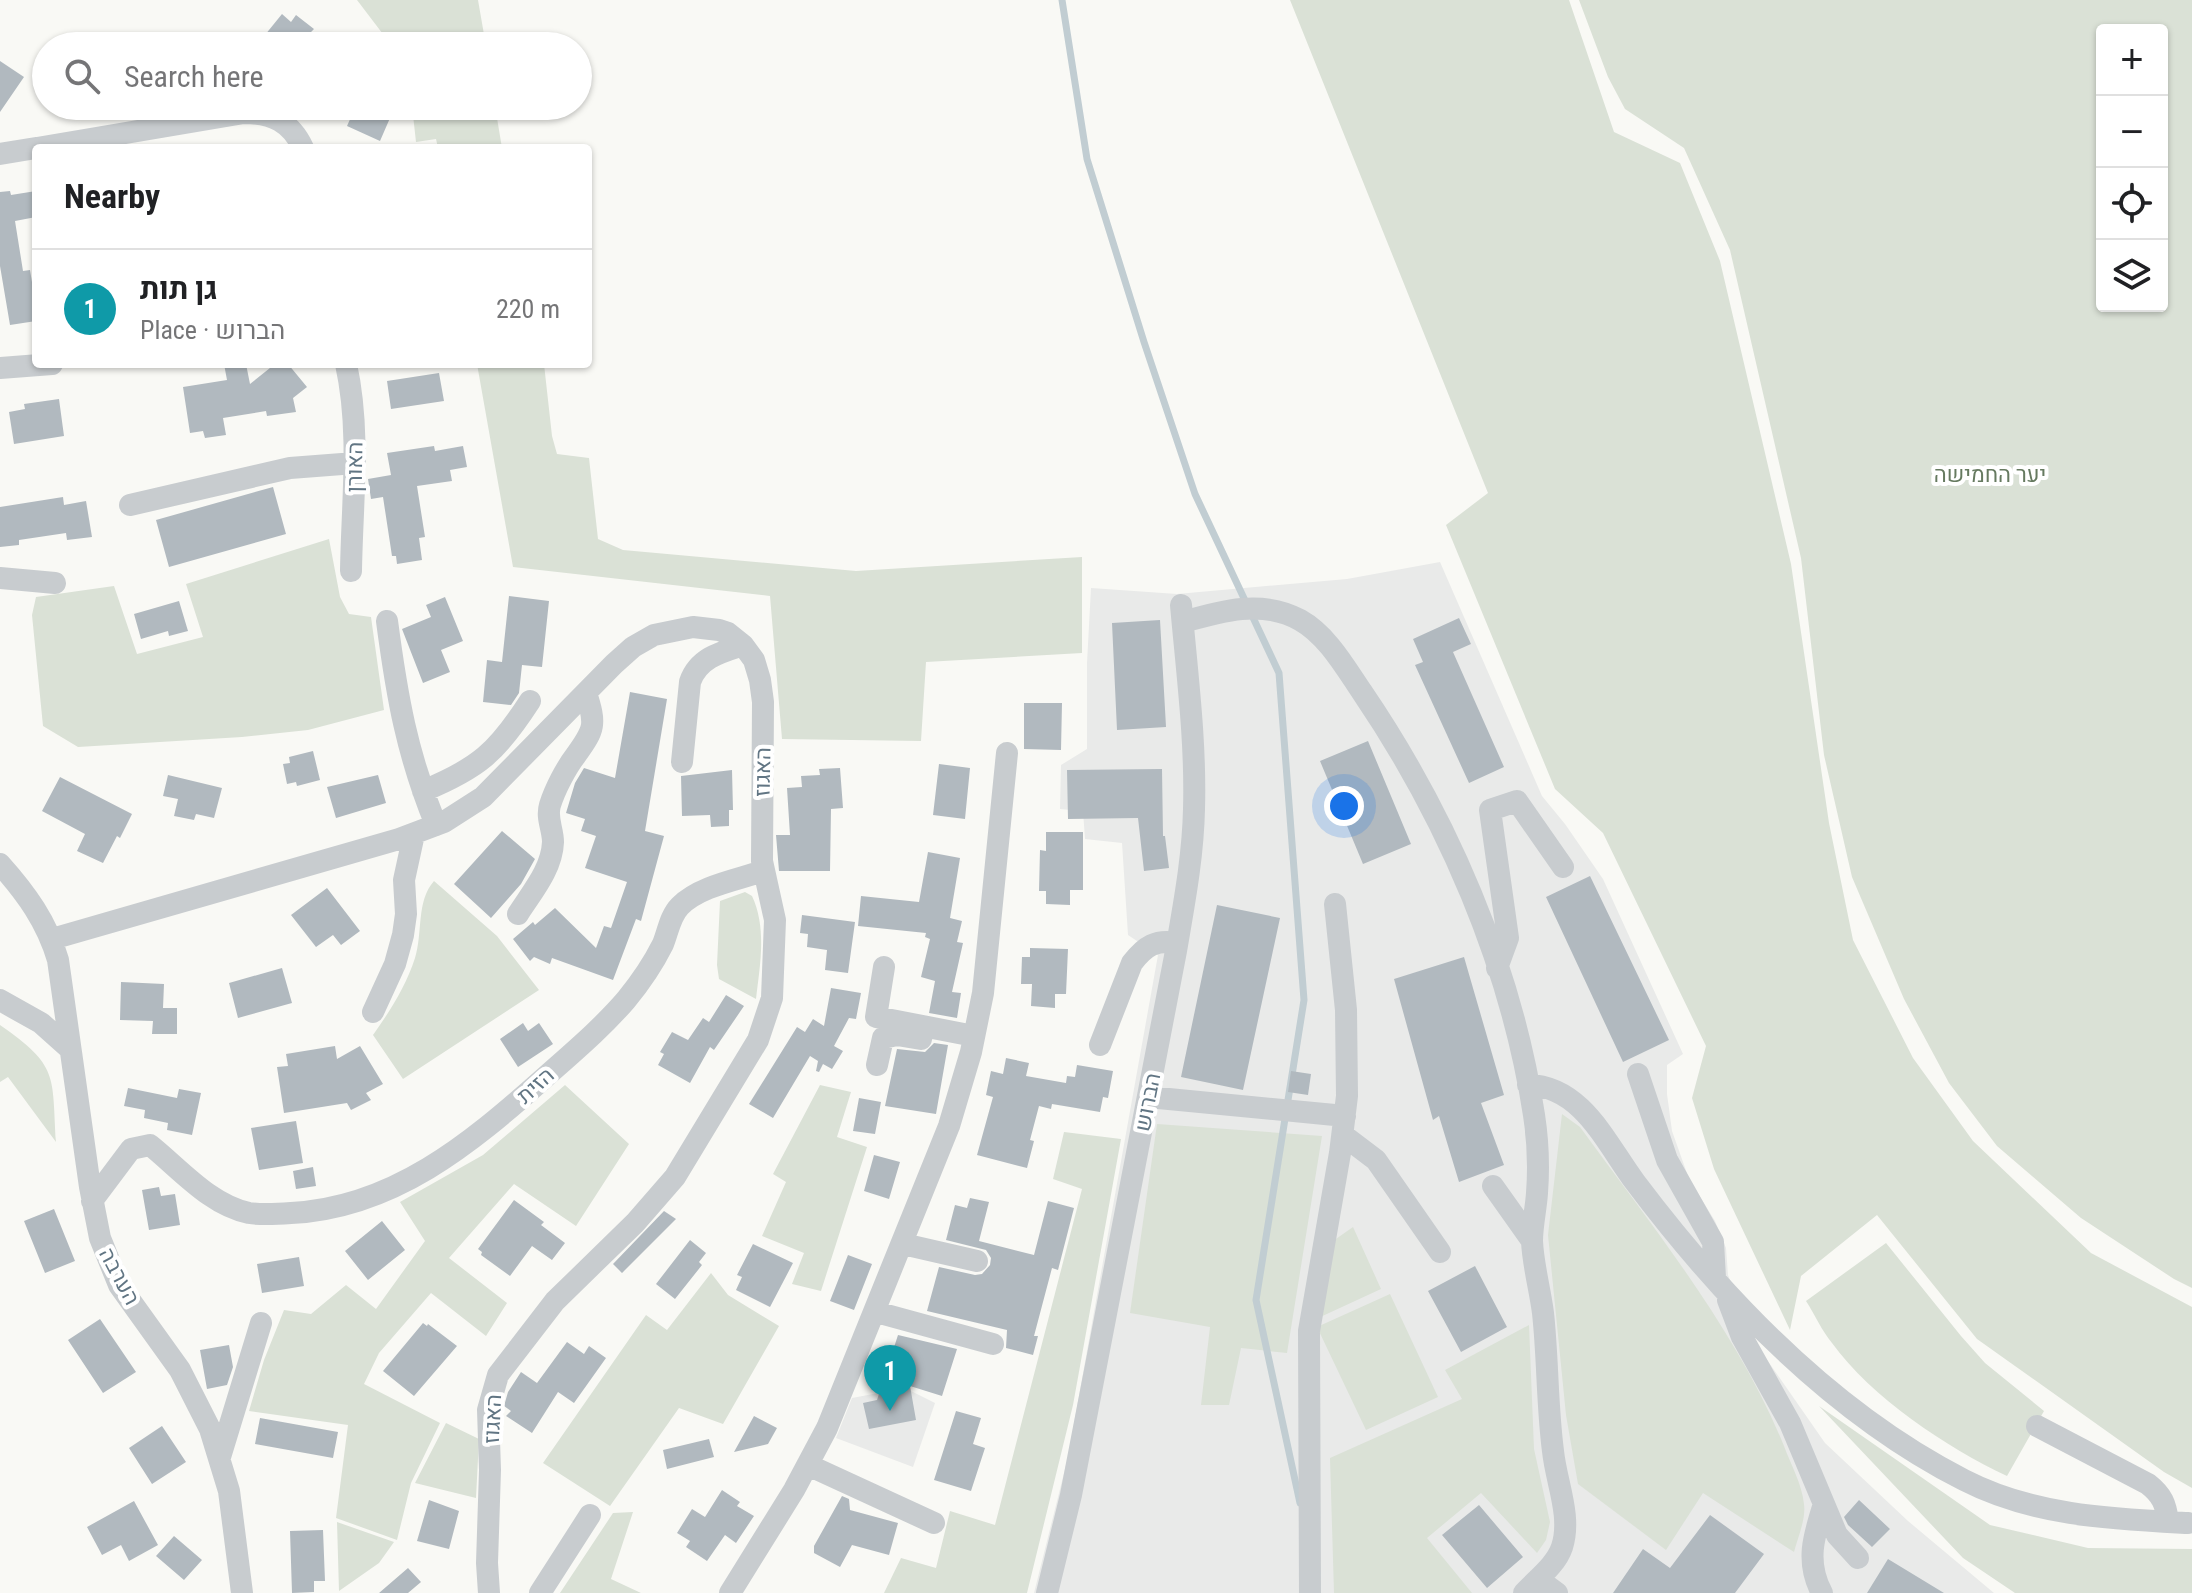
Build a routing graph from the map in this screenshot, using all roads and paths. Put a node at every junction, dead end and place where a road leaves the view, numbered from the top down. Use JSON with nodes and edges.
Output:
{"nodes":[{"id":1,"x":202,"y":120,"type":"edge"},
{"id":2,"x":279,"y":120,"type":"edge"},
{"id":3,"x":60,"y":144,"type":"edge"},
{"id":4,"x":301,"y":144,"type":"edge"},
{"id":5,"x":32,"y":149,"type":"edge"},
{"id":6,"x":0,"y":154,"type":"edge"},
{"id":7,"x":32,"y":366,"type":"edge"},
{"id":8,"x":0,"y":368,"type":"edge"},
{"id":9,"x":347,"y":368,"type":"edge"},
{"id":10,"x":355,"y":463,"type":"junction"},
{"id":11,"x":130,"y":505,"type":"dead end"},
{"id":12,"x":351,"y":571,"type":"dead end"},
{"id":13,"x":0,"y":578,"type":"edge"},
{"id":14,"x":55,"y":583,"type":"dead end"},
{"id":15,"x":387,"y":621,"type":"dead end"},
{"id":16,"x":743,"y":645,"type":"junction"},
{"id":17,"x":586,"y":693,"type":"junction"},
{"id":18,"x":530,"y":701,"type":"dead end"},
{"id":19,"x":1007,"y":753,"type":"dead end"},
{"id":20,"x":682,"y":762,"type":"dead end"},
{"id":21,"x":423,"y":791,"type":"junction"},
{"id":22,"x":436,"y":825,"type":"junction"},
{"id":23,"x":414,"y":834,"type":"junction"},
{"id":24,"x":0,"y":864,"type":"edge"},
{"id":25,"x":1563,"y":867,"type":"dead end"},
{"id":26,"x":763,"y":871,"type":"junction"},
{"id":27,"x":1335,"y":904,"type":"dead end"},
{"id":28,"x":518,"y":914,"type":"dead end"},
{"id":29,"x":52,"y":939,"type":"junction"},
{"id":30,"x":1177,"y":943,"type":"junction"},
{"id":31,"x":884,"y":967,"type":"dead end"},
{"id":32,"x":1497,"y":968,"type":"junction"},
{"id":33,"x":0,"y":1000,"type":"edge"},
{"id":34,"x":373,"y":1012,"type":"dead end"},
{"id":35,"x":973,"y":1042,"type":"junction"},
{"id":36,"x":1100,"y":1045,"type":"dead end"},
{"id":37,"x":69,"y":1048,"type":"junction"},
{"id":38,"x":877,"y":1065,"type":"dead end"},
{"id":39,"x":1638,"y":1074,"type":"dead end"},
{"id":40,"x":1528,"y":1085,"type":"junction"},
{"id":41,"x":1148,"y":1097,"type":"junction"},
{"id":42,"x":1344,"y":1125,"type":"junction"},
{"id":43,"x":1493,"y":1186,"type":"dead end"},
{"id":44,"x":92,"y":1201,"type":"junction"},
{"id":45,"x":1532,"y":1241,"type":"junction"},
{"id":46,"x":903,"y":1244,"type":"junction"},
{"id":47,"x":1440,"y":1252,"type":"dead end"},
{"id":48,"x":977,"y":1261,"type":"dead end"},
{"id":49,"x":1719,"y":1282,"type":"junction"},
{"id":50,"x":876,"y":1312,"type":"junction"},
{"id":51,"x":261,"y":1323,"type":"dead end"},
{"id":52,"x":993,"y":1344,"type":"dead end"},
{"id":53,"x":2037,"y":1426,"type":"dead end"},
{"id":54,"x":220,"y":1457,"type":"junction"},
{"id":55,"x":808,"y":1465,"type":"junction"},
{"id":56,"x":1824,"y":1504,"type":"junction"},
{"id":57,"x":590,"y":1515,"type":"dead end"},
{"id":58,"x":934,"y":1523,"type":"dead end"},
{"id":59,"x":1858,"y":1558,"type":"dead end"},
{"id":60,"x":1531,"y":1586,"type":"edge"},
{"id":61,"x":242,"y":1593,"type":"edge"},
{"id":62,"x":489,"y":1593,"type":"edge"},
{"id":63,"x":540,"y":1593,"type":"edge"},
{"id":64,"x":730,"y":1593,"type":"edge"},
{"id":65,"x":1047,"y":1593,"type":"edge"},
{"id":66,"x":1310,"y":1593,"type":"edge"},
{"id":67,"x":1557,"y":1593,"type":"edge"},
{"id":68,"x":1822,"y":1593,"type":"edge"}],
"edges":[{"from":1,"to":3,"type":"street"},
{"from":2,"to":4,"type":"street"},
{"from":5,"to":6,"type":"street"},
{"from":7,"to":8,"type":"street"},
{"from":9,"to":10,"type":"street","name":"האורן"},
{"from":10,"to":11,"type":"street"},
{"from":10,"to":12,"type":"street","name":"האורן"},
{"from":13,"to":14,"type":"street"},
{"from":15,"to":21,"type":"street"},
{"from":16,"to":17,"type":"street"},
{"from":16,"to":20,"type":"street"},
{"from":16,"to":26,"type":"street","name":"האגוז"},
{"from":17,"to":22,"type":"street"},
{"from":17,"to":28,"type":"street"},
{"from":18,"to":21,"type":"street"},
{"from":19,"to":35,"type":"street"},
{"from":21,"to":22,"type":"street"},
{"from":22,"to":23,"type":"street"},
{"from":23,"to":29,"type":"street"},
{"from":23,"to":34,"type":"street"},
{"from":24,"to":29,"type":"street","name":"הערבה"},
{"from":25,"to":32,"type":"street"},
{"from":26,"to":44,"type":"street","name":"הזית"},
{"from":26,"to":62,"type":"street","name":"האגוז"},
{"from":27,"to":42,"type":"street"},
{"from":29,"to":37,"type":"street","name":"הערבה"},
{"from":30,"to":32,"type":"street","name":"הברוש"},
{"from":30,"to":36,"type":"street"},
{"from":30,"to":41,"type":"street","name":"הברוש"},
{"from":31,"to":35,"type":"street"},
{"from":32,"to":40,"type":"street"},
{"from":33,"to":37,"type":"street"},
{"from":35,"to":38,"type":"street"},
{"from":35,"to":46,"type":"street"},
{"from":37,"to":44,"type":"street","name":"הערבה"},
{"from":39,"to":49,"type":"street"},
{"from":40,"to":45,"type":"street"},
{"from":40,"to":49,"type":"street"},
{"from":41,"to":42,"type":"street"},
{"from":41,"to":65,"type":"street","name":"הברוש"},
{"from":42,"to":47,"type":"street"},
{"from":42,"to":66,"type":"street"},
{"from":43,"to":45,"type":"street"},
{"from":44,"to":54,"type":"street","name":"הערבה"},
{"from":45,"to":60,"type":"street"},
{"from":46,"to":48,"type":"street"},
{"from":46,"to":50,"type":"street"},
{"from":49,"to":53,"type":"street"},
{"from":49,"to":56,"type":"street"},
{"from":50,"to":52,"type":"street"},
{"from":50,"to":55,"type":"street"},
{"from":51,"to":54,"type":"street"},
{"from":54,"to":61,"type":"street","name":"הערבה"},
{"from":55,"to":58,"type":"street"},
{"from":55,"to":64,"type":"street"},
{"from":56,"to":59,"type":"street"},
{"from":56,"to":68,"type":"street"},
{"from":57,"to":63,"type":"street"},
{"from":60,"to":67,"type":"street"}]}
